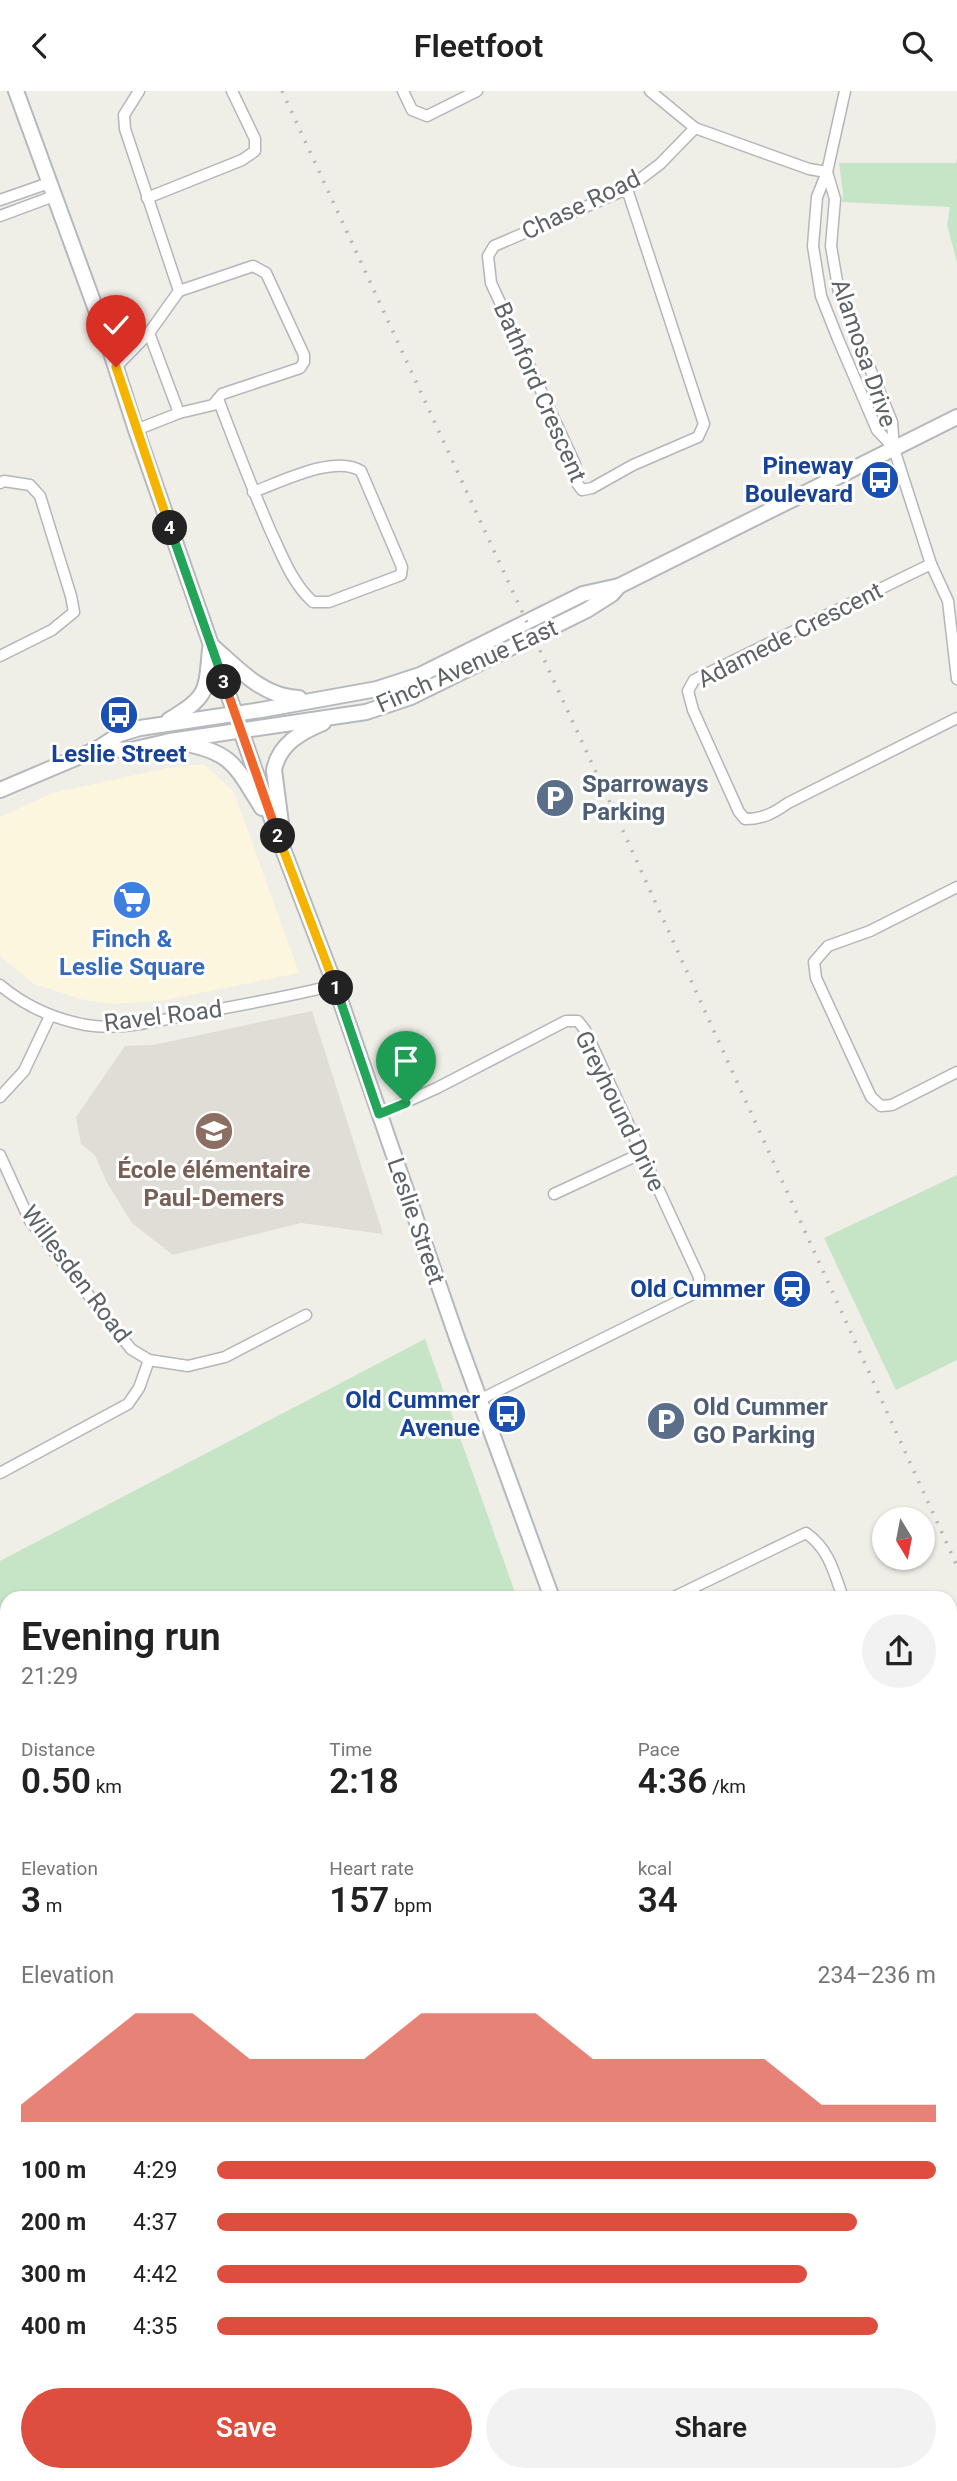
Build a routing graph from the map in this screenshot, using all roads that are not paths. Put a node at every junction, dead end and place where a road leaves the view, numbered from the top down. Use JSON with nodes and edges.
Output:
{"nodes":[{"id":1,"x":16,"y":91,"type":"edge"},
{"id":2,"x":139,"y":91,"type":"edge"},
{"id":3,"x":232,"y":91,"type":"edge"},
{"id":4,"x":403,"y":91,"type":"edge"},
{"id":5,"x":477,"y":91,"type":"edge"},
{"id":6,"x":650,"y":91,"type":"edge"},
{"id":7,"x":845,"y":91,"type":"edge"},
{"id":8,"x":695,"y":128,"type":"junction"},
{"id":9,"x":827,"y":172,"type":"junction"},
{"id":10,"x":627,"y":189,"type":"junction"},
{"id":11,"x":52,"y":190,"type":"junction"},
{"id":12,"x":147,"y":198,"type":"junction"},
{"id":13,"x":0,"y":200,"type":"edge"},
{"id":14,"x":0,"y":216,"type":"edge"},
{"id":15,"x":494,"y":246,"type":"joint"},
{"id":16,"x":179,"y":291,"type":"junction"},
{"id":17,"x":149,"y":333,"type":"junction"},
{"id":18,"x":116,"y":367,"type":"junction"},
{"id":19,"x":218,"y":399,"type":"junction"},
{"id":20,"x":178,"y":413,"type":"junction"},
{"id":21,"x":957,"y":417,"type":"edge"},
{"id":22,"x":136,"y":431,"type":"junction"},
{"id":23,"x":894,"y":449,"type":"junction"},
{"id":24,"x":0,"y":483,"type":"edge"},
{"id":25,"x":253,"y":492,"type":"junction"},
{"id":26,"x":931,"y":563,"type":"junction"},
{"id":27,"x":619,"y":586,"type":"junction"},
{"id":28,"x":210,"y":645,"type":"junction"},
{"id":29,"x":0,"y":656,"type":"edge"},
{"id":30,"x":957,"y":680,"type":"edge"},
{"id":31,"x":329,"y":699,"type":"junction"},
{"id":32,"x":235,"y":714,"type":"junction"},
{"id":33,"x":344,"y":715,"type":"junction"},
{"id":34,"x":957,"y":718,"type":"edge"},
{"id":35,"x":164,"y":723,"type":"junction"},
{"id":36,"x":241,"y":730,"type":"junction"},
{"id":37,"x":170,"y":741,"type":"junction"},
{"id":38,"x":97,"y":749,"type":"junction"},
{"id":39,"x":0,"y":790,"type":"edge"},
{"id":40,"x":276,"y":831,"type":"junction"},
{"id":41,"x":285,"y":853,"type":"junction"},
{"id":42,"x":957,"y":887,"type":"edge"},
{"id":43,"x":0,"y":985,"type":"edge"},
{"id":44,"x":335,"y":985,"type":"junction"},
{"id":45,"x":50,"y":1016,"type":"junction"},
{"id":46,"x":957,"y":1072,"type":"edge"},
{"id":47,"x":0,"y":1097,"type":"edge"},
{"id":48,"x":379,"y":1114,"type":"junction"},
{"id":49,"x":642,"y":1153,"type":"junction"},
{"id":50,"x":0,"y":1155,"type":"edge"},
{"id":51,"x":554,"y":1194,"type":"dead end"},
{"id":52,"x":306,"y":1315,"type":"dead end"},
{"id":53,"x":149,"y":1360,"type":"junction"},
{"id":54,"x":479,"y":1400,"type":"junction"},
{"id":55,"x":0,"y":1473,"type":"edge"},
{"id":56,"x":549,"y":1591,"type":"edge"},
{"id":57,"x":688,"y":1591,"type":"edge"},
{"id":58,"x":841,"y":1591,"type":"edge"}],
"edges":[{"from":1,"to":11,"type":"main road","name":"Leslie Street"},
{"from":2,"to":12,"type":"street"},
{"from":3,"to":12,"type":"street"},
{"from":4,"to":5,"type":"street"},
{"from":6,"to":8,"type":"street"},
{"from":7,"to":9,"type":"street","name":"Alamosa Drive"},
{"from":8,"to":9,"type":"street"},
{"from":8,"to":10,"type":"street","name":"Chase Road"},
{"from":9,"to":23,"type":"street","name":"Alamosa Drive"},
{"from":9,"to":23,"type":"street","name":"Alamosa Drive"},
{"from":10,"to":15,"type":"street","name":"Chase Road"},
{"from":10,"to":15,"type":"street","name":"Bathford Crescent"},
{"from":11,"to":13,"type":"street"},
{"from":11,"to":14,"type":"street"},
{"from":11,"to":18,"type":"main road","name":"Leslie Street"},
{"from":12,"to":16,"type":"street"},
{"from":16,"to":17,"type":"street"},
{"from":16,"to":19,"type":"street"},
{"from":17,"to":18,"type":"street"},
{"from":17,"to":20,"type":"street"},
{"from":18,"to":22,"type":"main road","name":"Leslie Street"},
{"from":19,"to":20,"type":"street"},
{"from":19,"to":25,"type":"street"},
{"from":20,"to":22,"type":"street"},
{"from":21,"to":23,"type":"main road","name":"Finch Avenue East"},
{"from":22,"to":28,"type":"main road","name":"Leslie Street"},
{"from":23,"to":26,"type":"street"},
{"from":23,"to":27,"type":"main road","name":"Finch Avenue East"},
{"from":24,"to":29,"type":"street"},
{"from":25,"to":25,"type":"street"},
{"from":26,"to":30,"type":"street"},
{"from":26,"to":34,"type":"street","name":"Adamede Crescent"},
{"from":27,"to":31,"type":"main road","name":"Finch Avenue East"},
{"from":27,"to":33,"type":"main road","name":"Finch Avenue East"},
{"from":28,"to":31,"type":"main road"},
{"from":28,"to":32,"type":"main road","name":"Leslie Street"},
{"from":28,"to":35,"type":"main road"},
{"from":31,"to":32,"type":"main road","name":"Finch Avenue East"},
{"from":32,"to":35,"type":"main road","name":"Finch Avenue East"},
{"from":32,"to":36,"type":"main road","name":"Leslie Street"},
{"from":33,"to":36,"type":"main road","name":"Finch Avenue East"},
{"from":33,"to":41,"type":"main road"},
{"from":35,"to":38,"type":"main road","name":"Finch Avenue East"},
{"from":36,"to":37,"type":"main road","name":"Finch Avenue East"},
{"from":36,"to":40,"type":"main road","name":"Leslie Street"},
{"from":37,"to":38,"type":"main road","name":"Finch Avenue East"},
{"from":37,"to":40,"type":"main road"},
{"from":38,"to":39,"type":"main road","name":"Finch Avenue East"},
{"from":40,"to":41,"type":"main road","name":"Leslie Street"},
{"from":41,"to":44,"type":"main road","name":"Leslie Street"},
{"from":42,"to":46,"type":"street"},
{"from":43,"to":45,"type":"street","name":"Ravel Road"},
{"from":44,"to":45,"type":"street","name":"Ravel Road"},
{"from":44,"to":48,"type":"main road","name":"Leslie Street"},
{"from":45,"to":47,"type":"street"},
{"from":48,"to":49,"type":"street","name":"Greyhound Drive"},
{"from":48,"to":54,"type":"main road","name":"Leslie Street"},
{"from":49,"to":51,"type":"street"},
{"from":49,"to":54,"type":"street","name":"Greyhound Drive"},
{"from":50,"to":53,"type":"street","name":"Willesden Road"},
{"from":52,"to":53,"type":"street"},
{"from":53,"to":55,"type":"street","name":"Willesden Road"},
{"from":54,"to":56,"type":"main road","name":"Leslie Street"},
{"from":57,"to":58,"type":"street"}]}
